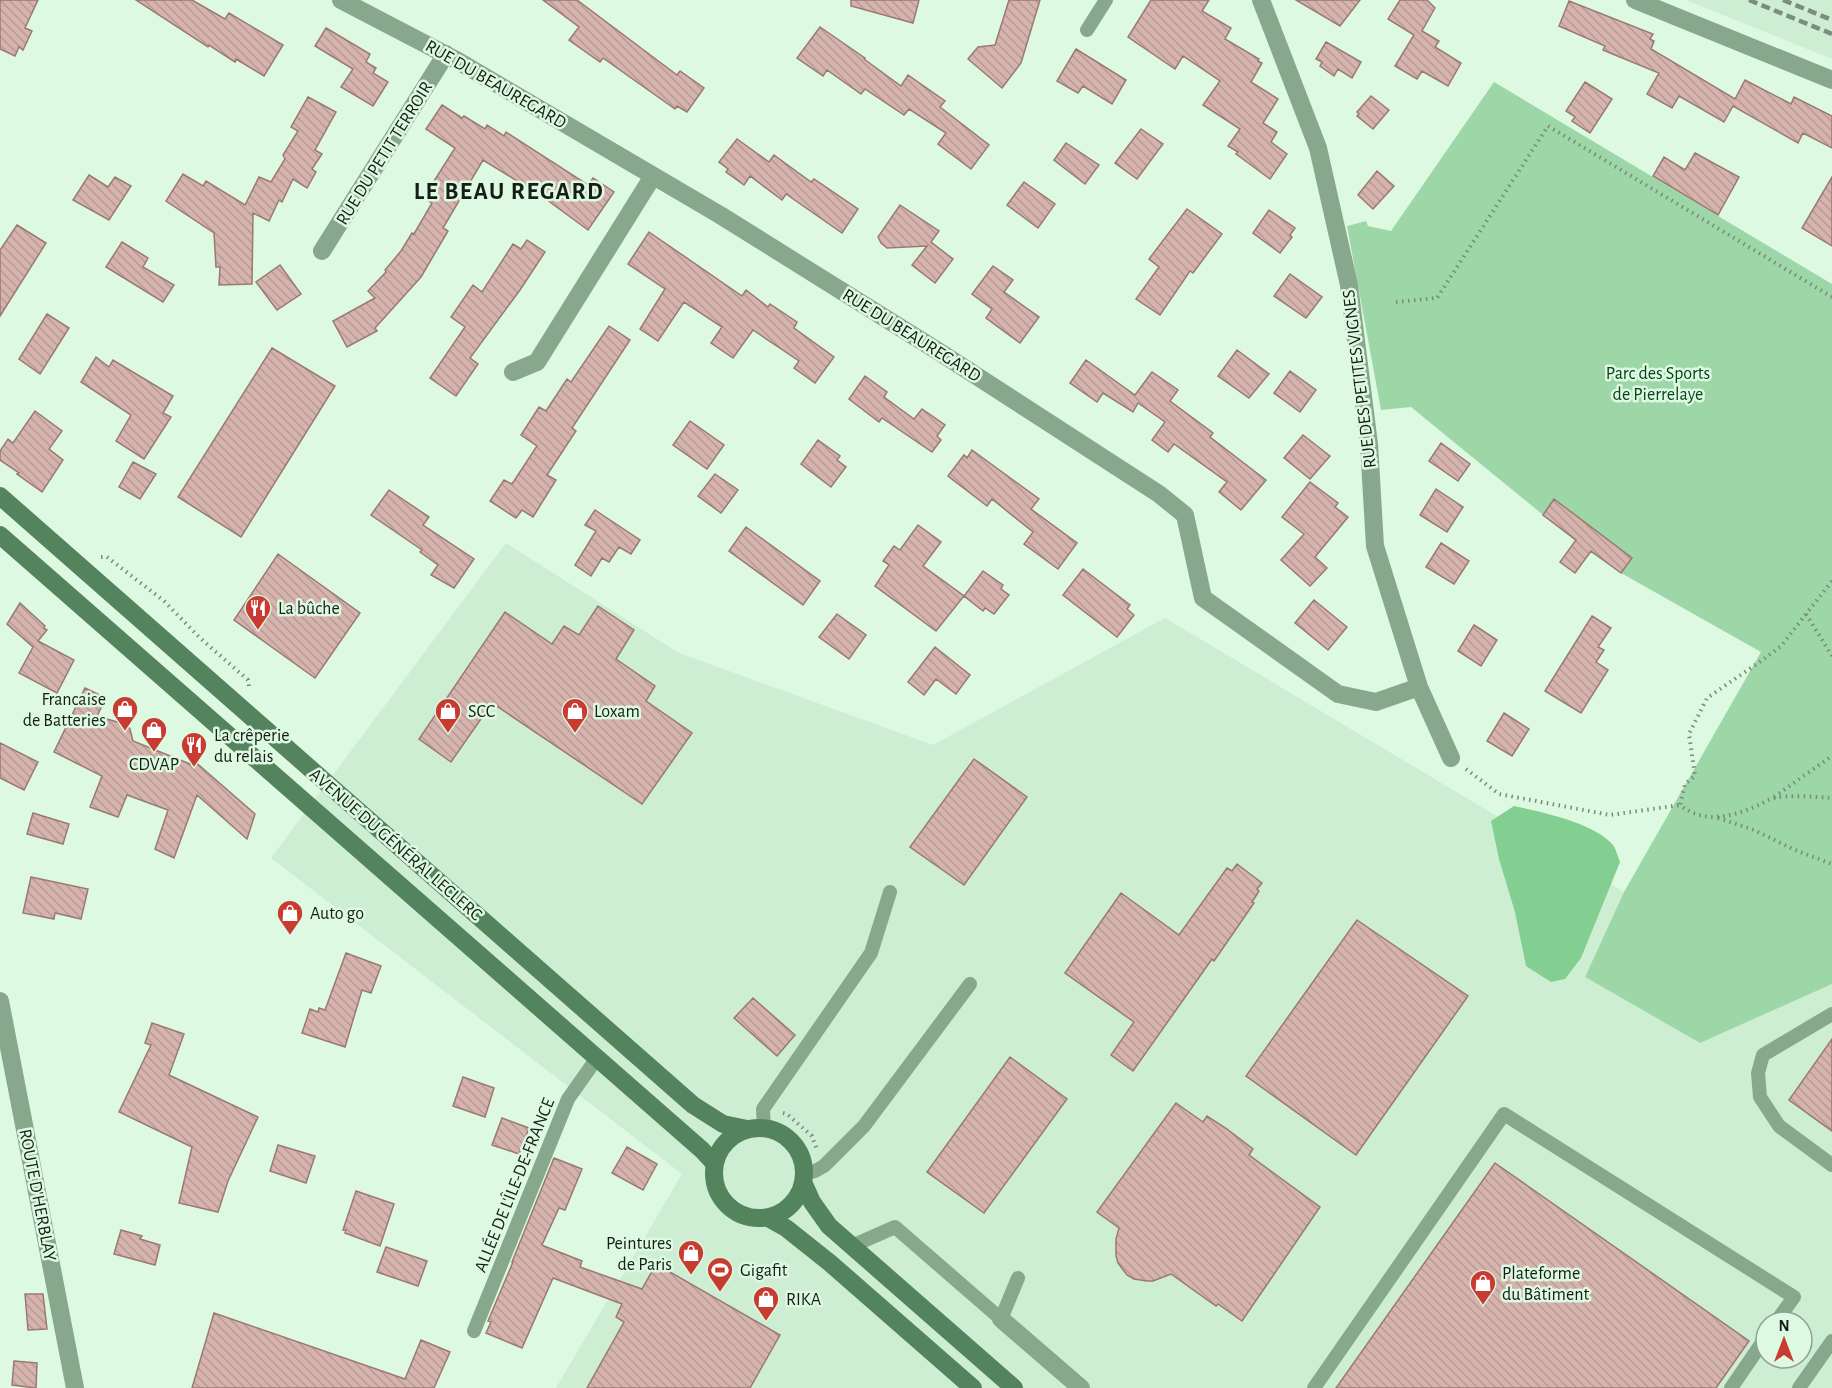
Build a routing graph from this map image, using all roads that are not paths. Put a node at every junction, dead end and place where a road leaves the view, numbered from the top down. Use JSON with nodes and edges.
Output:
{"nodes":[{"id":1,"x":341,"y":0,"type":"edge"},
{"id":2,"x":1106,"y":0,"type":"edge"},
{"id":3,"x":1261,"y":0,"type":"edge"},
{"id":4,"x":1635,"y":0,"type":"edge"},
{"id":5,"x":1087,"y":30,"type":"dead end"},
{"id":6,"x":446,"y":54,"type":"junction"},
{"id":7,"x":1832,"y":80,"type":"edge"},
{"id":8,"x":653,"y":176,"type":"junction"},
{"id":9,"x":322,"y":251,"type":"dead end"},
{"id":10,"x":513,"y":372,"type":"dead end"},
{"id":11,"x":0,"y":496,"type":"edge"},
{"id":12,"x":0,"y":535,"type":"edge"},
{"id":13,"x":1419,"y":687,"type":"junction"},
{"id":14,"x":1451,"y":758,"type":"road end"},
{"id":15,"x":890,"y":892,"type":"dead end"},
{"id":16,"x":970,"y":984,"type":"dead end"},
{"id":17,"x":0,"y":1001,"type":"edge"},
{"id":18,"x":1832,"y":1014,"type":"edge"},
{"id":19,"x":597,"y":1058,"type":"junction"},
{"id":20,"x":756,"y":1129,"type":"junction"},
{"id":21,"x":714,"y":1163,"type":"junction"},
{"id":22,"x":1832,"y":1165,"type":"edge"},
{"id":23,"x":804,"y":1177,"type":"junction"},
{"id":24,"x":768,"y":1218,"type":"junction"},
{"id":25,"x":852,"y":1246,"type":"junction"},
{"id":26,"x":1018,"y":1278,"type":"dead end"},
{"id":27,"x":1785,"y":1310,"type":"edge"},
{"id":28,"x":1001,"y":1319,"type":"junction"},
{"id":29,"x":474,"y":1331,"type":"dead end"},
{"id":30,"x":1832,"y":1341,"type":"edge"},
{"id":31,"x":1754,"y":1354,"type":"edge"},
{"id":32,"x":75,"y":1388,"type":"edge"},
{"id":33,"x":973,"y":1388,"type":"edge"},
{"id":34,"x":1014,"y":1388,"type":"edge"},
{"id":35,"x":1081,"y":1388,"type":"edge"},
{"id":36,"x":1314,"y":1388,"type":"edge"},
{"id":37,"x":1731,"y":1388,"type":"edge"},
{"id":38,"x":1798,"y":1388,"type":"edge"}],
"edges":[{"from":1,"to":6,"type":"street","name":"RUE DU BEAUREGARD"},
{"from":2,"to":5,"type":"lane"},
{"from":3,"to":13,"type":"street","name":"RUE DES PETITES VIGNES"},
{"from":4,"to":7,"type":"street"},
{"from":6,"to":8,"type":"street","name":"RUE DU BEAUREGARD"},
{"from":6,"to":9,"type":"street","name":"RUE DU PETIT TERROIR"},
{"from":8,"to":10,"type":"street"},
{"from":8,"to":13,"type":"street","name":"RUE DU BEAUREGARD"},
{"from":11,"to":20,"type":"main road","name":"AVENUE DU GÉNÉRAL LECLERC"},
{"from":12,"to":19,"type":"main road","name":"AVENUE DU GÉNÉRAL LECLERC"},
{"from":13,"to":14,"type":"street","name":"RUE DES PETITES VIGNES"},
{"from":15,"to":20,"type":"lane"},
{"from":16,"to":23,"type":"lane"},
{"from":17,"to":32,"type":"street","name":"ROUTE D'HERBLAY"},
{"from":18,"to":22,"type":"lane"},
{"from":19,"to":21,"type":"main road","name":"AVENUE DU GÉNÉRAL LECLERC"},
{"from":19,"to":29,"type":"lane","name":"ALLÉE DE L'ÎLE-DE-FRANCE"},
{"from":20,"to":21,"type":"main road"},
{"from":20,"to":23,"type":"main road","name":"AVENUE DU GÉNÉRAL LECLERC"},
{"from":21,"to":24,"type":"main road"},
{"from":23,"to":24,"type":"main road"},
{"from":23,"to":25,"type":"main road","name":"AVENUE DU GÉNÉRAL LECLERC"},
{"from":24,"to":33,"type":"main road"},
{"from":25,"to":28,"type":"lane"},
{"from":25,"to":34,"type":"main road","name":"AVENUE DU GÉNÉRAL LECLERC"},
{"from":26,"to":28,"type":"lane"},
{"from":27,"to":36,"type":"lane"},
{"from":28,"to":35,"type":"street"},
{"from":30,"to":38,"type":"lane"},
{"from":31,"to":37,"type":"lane"}]}
